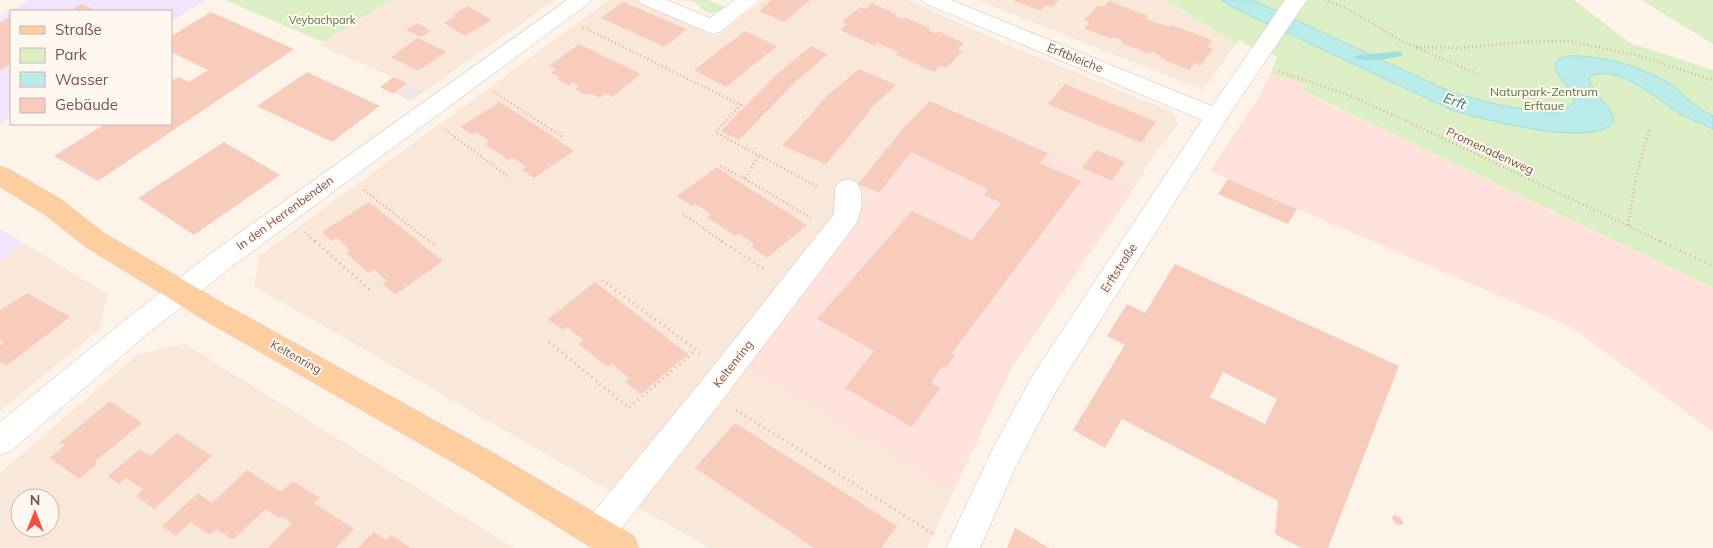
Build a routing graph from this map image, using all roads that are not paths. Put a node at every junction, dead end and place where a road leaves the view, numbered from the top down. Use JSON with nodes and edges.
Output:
{"nodes":[{"id":1,"x":581,"y":0,"type":"edge"},
{"id":2,"x":649,"y":0,"type":"edge"},
{"id":3,"x":748,"y":0,"type":"edge"},
{"id":4,"x":933,"y":0,"type":"edge"},
{"id":5,"x":1296,"y":0,"type":"edge"},
{"id":6,"x":1217,"y":117,"type":"junction"},
{"id":7,"x":0,"y":175,"type":"edge"},
{"id":8,"x":849,"y":196,"type":"road end"},
{"id":9,"x":181,"y":291,"type":"junction"},
{"id":10,"x":0,"y":441,"type":"edge"},
{"id":11,"x":610,"y":540,"type":"edge"},
{"id":12,"x":963,"y":548,"type":"edge"}],
"edges":[{"from":1,"to":9,"type":"street","name":"In den Herrenbenden"},
{"from":2,"to":3,"type":"street"},
{"from":4,"to":6,"type":"street","name":"Erftbleiche"},
{"from":5,"to":6,"type":"street","name":"Erftstraße"},
{"from":6,"to":12,"type":"street","name":"Erftstraße"},
{"from":7,"to":9,"type":"main road","name":"Keltenring"},
{"from":8,"to":11,"type":"street","name":"Keltenring"},
{"from":9,"to":10,"type":"street","name":"In den Herrenbenden"},
{"from":9,"to":11,"type":"main road","name":"Keltenring"}]}
